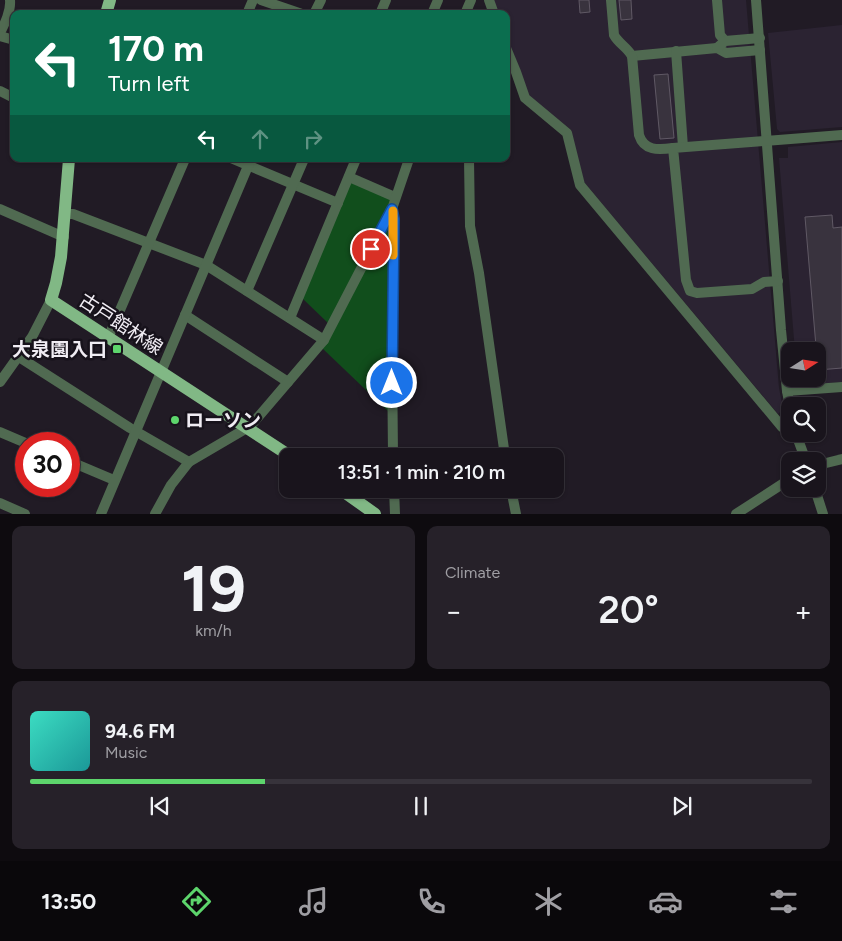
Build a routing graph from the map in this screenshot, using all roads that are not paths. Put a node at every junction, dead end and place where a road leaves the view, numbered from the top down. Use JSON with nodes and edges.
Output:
{"nodes":[{"id":1,"x":10,"y":0,"type":"edge"},
{"id":2,"x":261,"y":0,"type":"edge"},
{"id":3,"x":611,"y":0,"type":"edge"},
{"id":4,"x":717,"y":0,"type":"edge"},
{"id":5,"x":756,"y":0,"type":"edge"},
{"id":6,"x":290,"y":10,"type":"edge"},
{"id":7,"x":0,"y":35,"type":"edge"},
{"id":8,"x":760,"y":38,"type":"junction"},
{"id":9,"x":721,"y":45,"type":"junction"},
{"id":10,"x":760,"y":50,"type":"junction"},
{"id":11,"x":676,"y":51,"type":"junction"},
{"id":12,"x":632,"y":56,"type":"junction"},
{"id":13,"x":510,"y":58,"type":"edge"},
{"id":14,"x":842,"y":135,"type":"edge"},
{"id":15,"x":768,"y":141,"type":"junction"},
{"id":16,"x":678,"y":148,"type":"junction"},
{"id":17,"x":69,"y":162,"type":"edge"},
{"id":18,"x":184,"y":162,"type":"edge"},
{"id":19,"x":249,"y":162,"type":"edge"},
{"id":20,"x":303,"y":162,"type":"edge"},
{"id":21,"x":355,"y":162,"type":"edge"},
{"id":22,"x":408,"y":162,"type":"edge"},
{"id":23,"x":469,"y":162,"type":"edge"},
{"id":24,"x":349,"y":177,"type":"junction"},
{"id":25,"x":294,"y":184,"type":"junction"},
{"id":26,"x":396,"y":197,"type":"junction"},
{"id":27,"x":338,"y":203,"type":"junction"},
{"id":28,"x":0,"y":209,"type":"edge"},
{"id":29,"x":392,"y":209,"type":"junction"},
{"id":30,"x":64,"y":214,"type":"junction"},
{"id":31,"x":64,"y":236,"type":"junction"},
{"id":32,"x":149,"y":242,"type":"junction"},
{"id":33,"x":206,"y":264,"type":"junction"},
{"id":34,"x":778,"y":282,"type":"junction"},
{"id":35,"x":247,"y":291,"type":"junction"},
{"id":36,"x":51,"y":300,"type":"junction"},
{"id":37,"x":185,"y":315,"type":"junction"},
{"id":38,"x":290,"y":318,"type":"junction"},
{"id":39,"x":108,"y":338,"type":"junction"},
{"id":40,"x":324,"y":340,"type":"junction"},
{"id":41,"x":19,"y":356,"type":"junction"},
{"id":42,"x":160,"y":372,"type":"junction"},
{"id":43,"x":0,"y":382,"type":"edge"},
{"id":44,"x":288,"y":382,"type":"junction"},
{"id":45,"x":842,"y":387,"type":"edge"},
{"id":46,"x":787,"y":391,"type":"junction"},
{"id":47,"x":788,"y":397,"type":"edge"},
{"id":48,"x":781,"y":426,"type":"edge"},
{"id":49,"x":247,"y":428,"type":"junction"},
{"id":50,"x":136,"y":431,"type":"junction"},
{"id":51,"x":0,"y":432,"type":"edge"},
{"id":52,"x":15,"y":438,"type":"edge"},
{"id":53,"x":393,"y":448,"type":"edge"},
{"id":54,"x":504,"y":448,"type":"edge"},
{"id":55,"x":279,"y":449,"type":"edge"},
{"id":56,"x":842,"y":459,"type":"edge"},
{"id":57,"x":189,"y":462,"type":"junction"},
{"id":58,"x":826,"y":463,"type":"edge"},
{"id":59,"x":80,"y":466,"type":"edge"},
{"id":60,"x":114,"y":480,"type":"junction"},
{"id":61,"x":781,"y":485,"type":"edge"},
{"id":62,"x":818,"y":497,"type":"edge"},
{"id":63,"x":353,"y":498,"type":"edge"},
{"id":64,"x":394,"y":498,"type":"edge"},
{"id":65,"x":513,"y":498,"type":"edge"},
{"id":66,"x":0,"y":503,"type":"edge"},
{"id":67,"x":25,"y":514,"type":"edge"},
{"id":68,"x":101,"y":514,"type":"edge"},
{"id":69,"x":155,"y":514,"type":"edge"},
{"id":70,"x":375,"y":514,"type":"edge"},
{"id":71,"x":395,"y":514,"type":"edge"},
{"id":72,"x":516,"y":514,"type":"edge"},
{"id":73,"x":736,"y":514,"type":"edge"},
{"id":74,"x":823,"y":514,"type":"edge"}],
"edges":[{"from":1,"to":7,"type":"street"},
{"from":2,"to":6,"type":"street"},
{"from":3,"to":12,"type":"street"},
{"from":4,"to":9,"type":"street"},
{"from":5,"to":8,"type":"street"},
{"from":8,"to":9,"type":"street"},
{"from":8,"to":10,"type":"street"},
{"from":9,"to":10,"type":"street"},
{"from":9,"to":11,"type":"street"},
{"from":10,"to":15,"type":"street"},
{"from":11,"to":12,"type":"street"},
{"from":11,"to":16,"type":"street"},
{"from":12,"to":16,"type":"street"},
{"from":13,"to":48,"type":"street"},
{"from":14,"to":15,"type":"street"},
{"from":15,"to":16,"type":"street"},
{"from":15,"to":34,"type":"street"},
{"from":16,"to":34,"type":"street"},
{"from":17,"to":30,"type":"main road","name":"古戸館林線"},
{"from":18,"to":32,"type":"street"},
{"from":19,"to":25,"type":"street"},
{"from":19,"to":33,"type":"street"},
{"from":20,"to":25,"type":"street"},
{"from":21,"to":24,"type":"street"},
{"from":22,"to":26,"type":"street"},
{"from":23,"to":54,"type":"street"},
{"from":24,"to":26,"type":"street"},
{"from":24,"to":27,"type":"street"},
{"from":25,"to":27,"type":"street"},
{"from":25,"to":35,"type":"street"},
{"from":26,"to":29,"type":"street"},
{"from":27,"to":38,"type":"street"},
{"from":28,"to":31,"type":"street"},
{"from":29,"to":40,"type":"street"},
{"from":29,"to":53,"type":"street"},
{"from":30,"to":31,"type":"main road","name":"古戸館林線"},
{"from":30,"to":32,"type":"street"},
{"from":31,"to":36,"type":"main road","name":"古戸館林線"},
{"from":32,"to":33,"type":"street"},
{"from":32,"to":39,"type":"street"},
{"from":33,"to":35,"type":"street"},
{"from":33,"to":37,"type":"street"},
{"from":34,"to":46,"type":"street"},
{"from":35,"to":38,"type":"street"},
{"from":36,"to":39,"type":"main road","name":"古戸館林線"},
{"from":36,"to":41,"type":"street"},
{"from":37,"to":42,"type":"street"},
{"from":37,"to":44,"type":"street"},
{"from":38,"to":40,"type":"street"},
{"from":39,"to":42,"type":"main road","name":"古戸館林線"},
{"from":40,"to":44,"type":"street"},
{"from":41,"to":43,"type":"street"},
{"from":41,"to":50,"type":"street"},
{"from":42,"to":49,"type":"main road","name":"古戸館林線"},
{"from":42,"to":50,"type":"street"},
{"from":44,"to":49,"type":"street"},
{"from":45,"to":46,"type":"street"},
{"from":46,"to":47,"type":"street"},
{"from":49,"to":55,"type":"main road","name":"古戸館林線"},
{"from":49,"to":57,"type":"street"},
{"from":50,"to":57,"type":"street"},
{"from":50,"to":60,"type":"street"},
{"from":51,"to":52,"type":"street"},
{"from":56,"to":58,"type":"street"},
{"from":57,"to":69,"type":"street"},
{"from":59,"to":60,"type":"street"},
{"from":60,"to":68,"type":"street"},
{"from":61,"to":73,"type":"street"},
{"from":62,"to":74,"type":"street"},
{"from":63,"to":70,"type":"main road"},
{"from":64,"to":71,"type":"street"},
{"from":65,"to":72,"type":"street"},
{"from":66,"to":67,"type":"street"}]}
